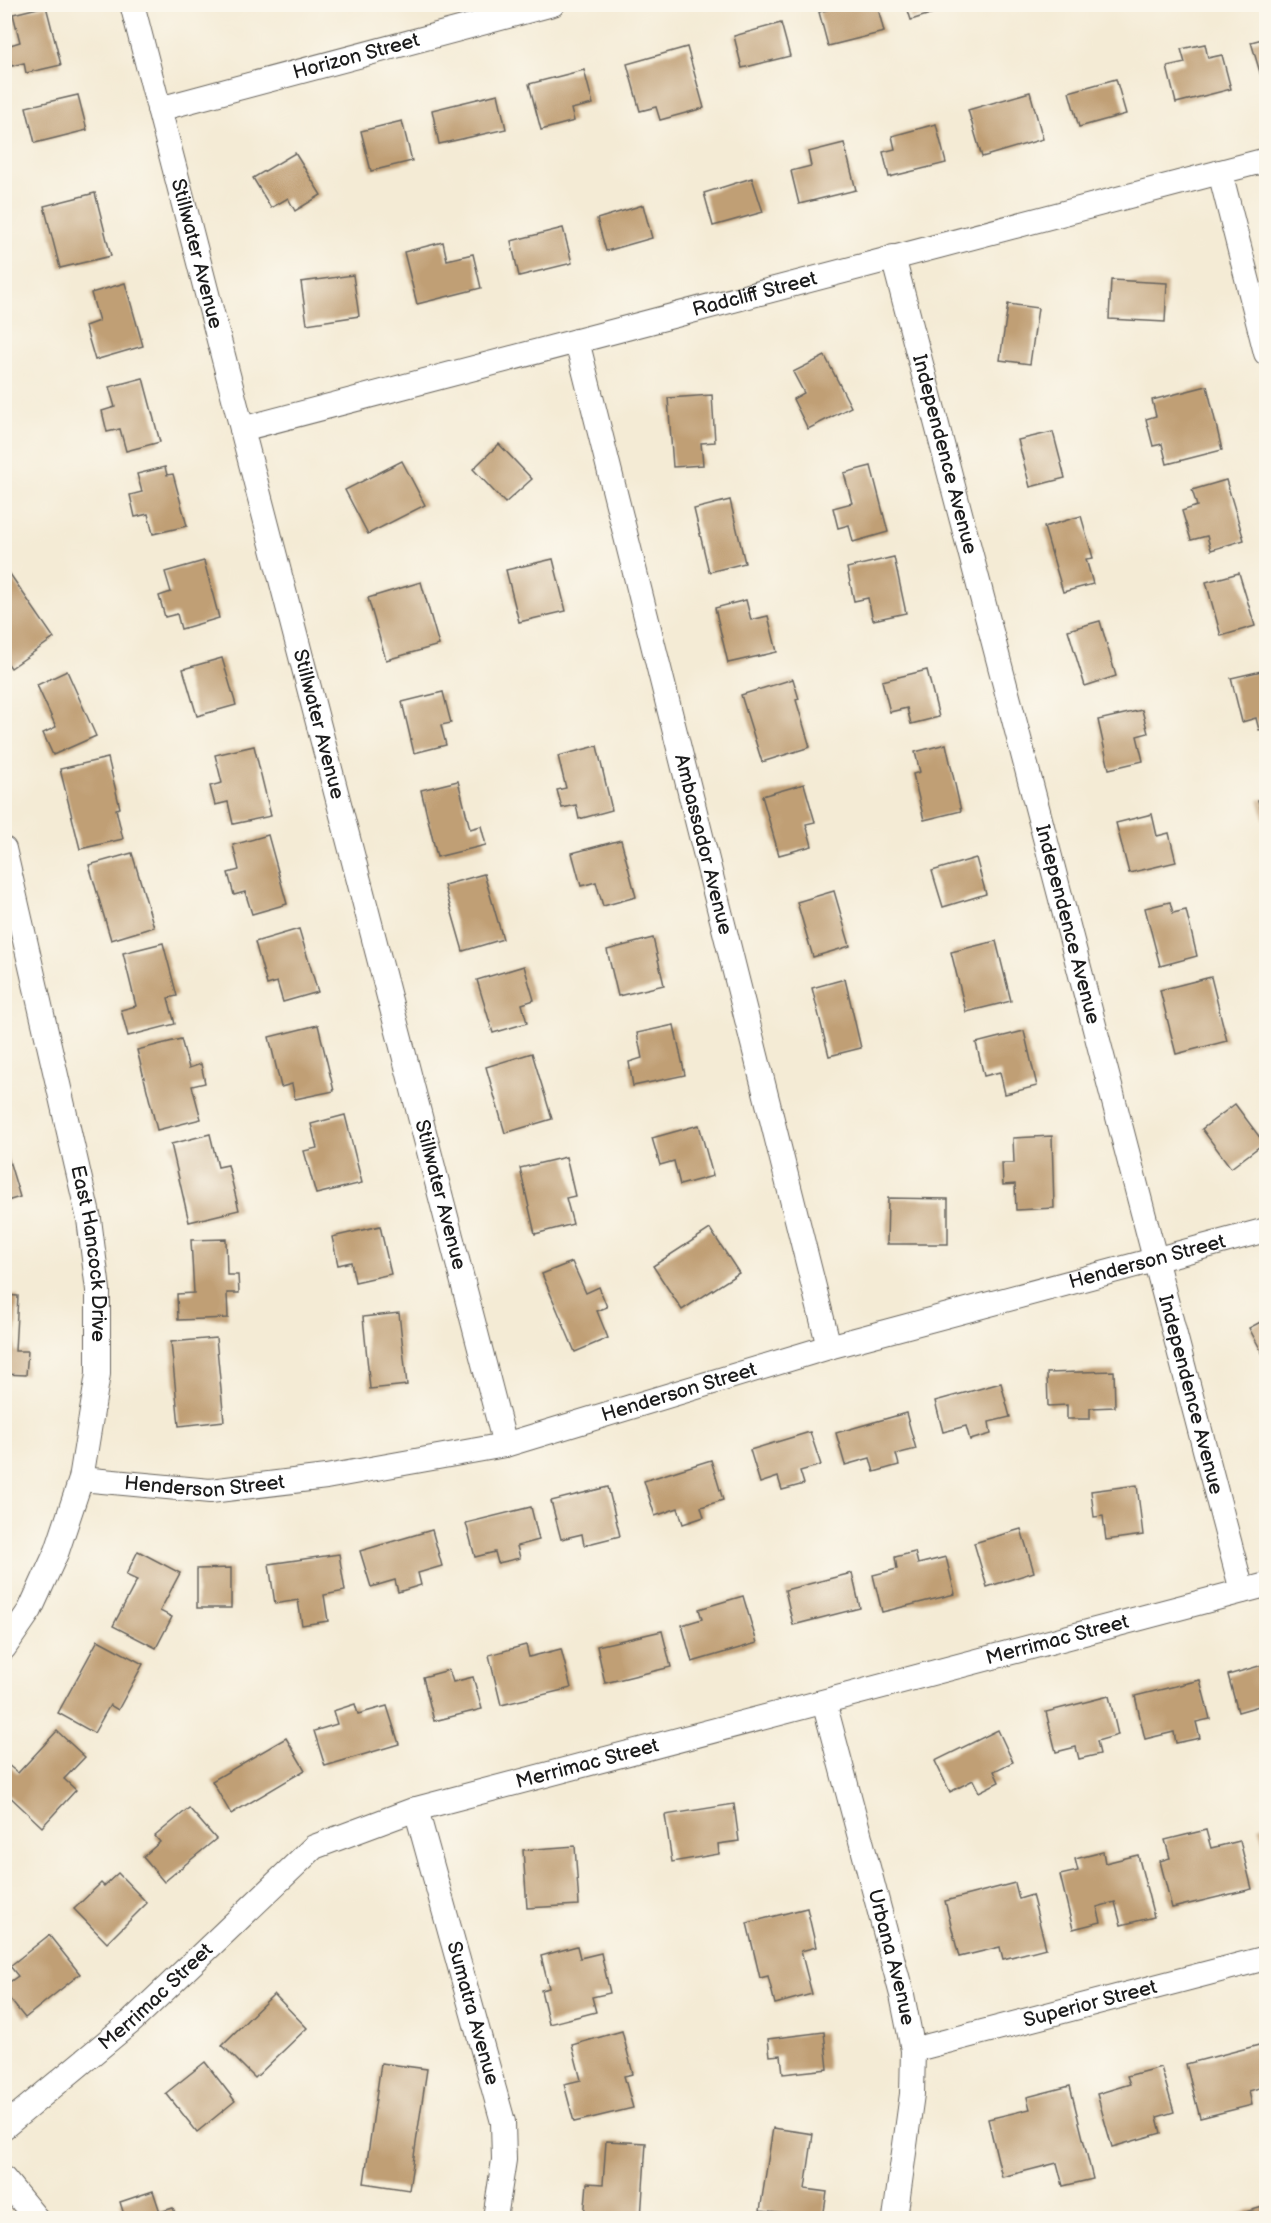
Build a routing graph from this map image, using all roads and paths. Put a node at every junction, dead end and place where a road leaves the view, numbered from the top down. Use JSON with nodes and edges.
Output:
{"nodes":[{"id":1,"x":132,"y":4,"type":"edge"},
{"id":2,"x":553,"y":4,"type":"edge"},
{"id":3,"x":159,"y":109,"type":"junction"},
{"id":4,"x":1266,"y":159,"type":"edge"},
{"id":5,"x":1220,"y":172,"type":"junction"},
{"id":6,"x":893,"y":257,"type":"junction"},
{"id":7,"x":577,"y":341,"type":"junction"},
{"id":8,"x":1266,"y":353,"type":"edge"},
{"id":9,"x":242,"y":429,"type":"junction"},
{"id":10,"x":4,"y":849,"type":"edge"},
{"id":11,"x":1266,"y":1230,"type":"edge"},
{"id":12,"x":1157,"y":1260,"type":"junction"},
{"id":13,"x":829,"y":1347,"type":"junction"},
{"id":14,"x":505,"y":1445,"type":"junction"},
{"id":15,"x":81,"y":1479,"type":"junction"},
{"id":16,"x":1266,"y":1585,"type":"edge"},
{"id":17,"x":1242,"y":1591,"type":"junction"},
{"id":18,"x":4,"y":1648,"type":"edge"},
{"id":19,"x":824,"y":1702,"type":"junction"},
{"id":20,"x":416,"y":1809,"type":"junction"},
{"id":21,"x":1266,"y":1958,"type":"edge"},
{"id":22,"x":913,"y":2050,"type":"junction"},
{"id":23,"x":4,"y":2127,"type":"edge"},
{"id":24,"x":4,"y":2179,"type":"edge"},
{"id":25,"x":36,"y":2218,"type":"edge"},
{"id":26,"x":495,"y":2218,"type":"edge"},
{"id":27,"x":895,"y":2218,"type":"edge"}],
"edges":[{"from":1,"to":3,"type":"street","name":"Stillwater Avenue"},
{"from":2,"to":3,"type":"street","name":"Horizon Street"},
{"from":3,"to":9,"type":"street","name":"Stillwater Avenue"},
{"from":4,"to":5,"type":"street","name":"Radcliff Street"},
{"from":5,"to":6,"type":"street","name":"Radcliff Street"},
{"from":5,"to":8,"type":"street"},
{"from":6,"to":7,"type":"street","name":"Radcliff Street"},
{"from":6,"to":12,"type":"street","name":"Independence Avenue"},
{"from":7,"to":9,"type":"street","name":"Radcliff Street"},
{"from":7,"to":13,"type":"street","name":"Ambassador Avenue"},
{"from":9,"to":14,"type":"street","name":"Stillwater Avenue"},
{"from":10,"to":15,"type":"street","name":"East Hancock Drive"},
{"from":11,"to":12,"type":"street","name":"Henderson Street"},
{"from":12,"to":13,"type":"street","name":"Henderson Street"},
{"from":12,"to":17,"type":"street","name":"Independence Avenue"},
{"from":13,"to":14,"type":"street","name":"Henderson Street"},
{"from":14,"to":15,"type":"street","name":"Henderson Street"},
{"from":15,"to":18,"type":"street","name":"East Hancock Drive"},
{"from":16,"to":17,"type":"street","name":"Merrimac Street"},
{"from":17,"to":19,"type":"street","name":"Merrimac Street"},
{"from":19,"to":20,"type":"street","name":"Merrimac Street"},
{"from":19,"to":22,"type":"street","name":"Urbana Avenue"},
{"from":20,"to":23,"type":"street","name":"Merrimac Street"},
{"from":20,"to":26,"type":"street","name":"Sumatra Avenue"},
{"from":21,"to":22,"type":"street","name":"Superior Street"},
{"from":22,"to":27,"type":"street","name":"Urbana Avenue"},
{"from":24,"to":25,"type":"street"}]}
